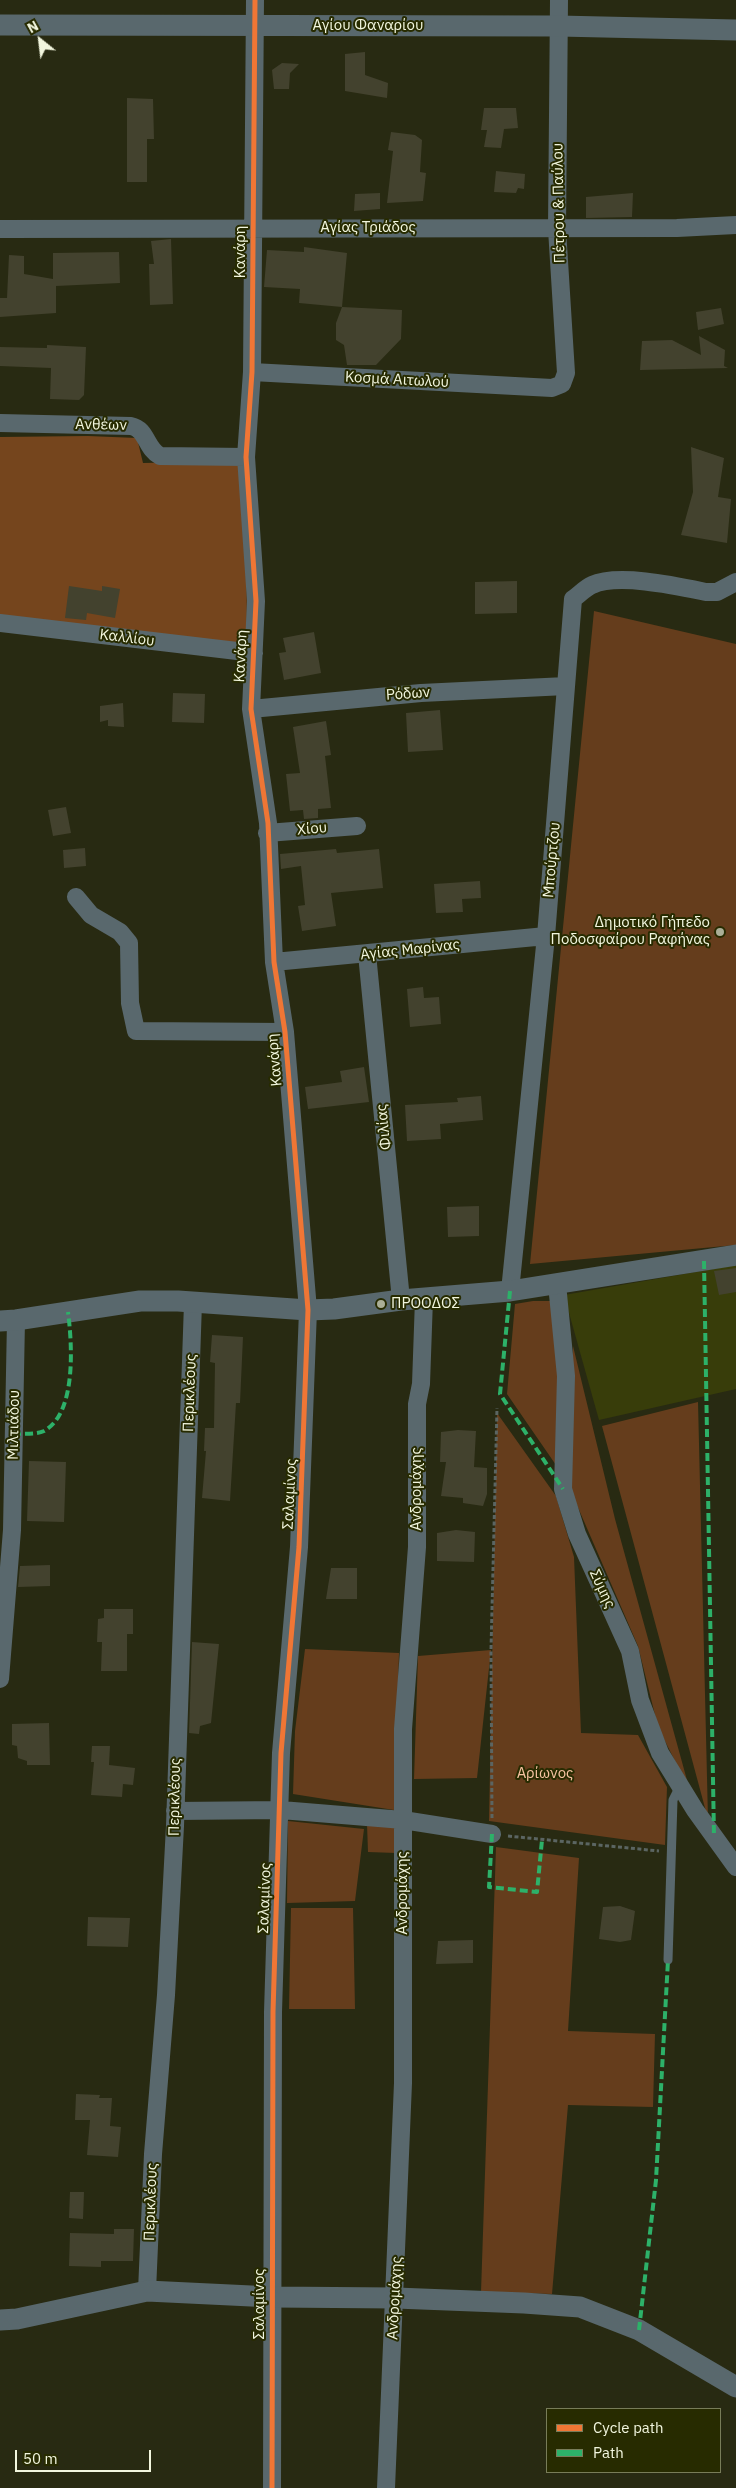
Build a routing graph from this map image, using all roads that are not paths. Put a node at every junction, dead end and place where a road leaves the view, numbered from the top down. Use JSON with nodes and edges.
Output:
{"nodes":[{"id":1,"x":255,"y":0,"type":"edge"},
{"id":2,"x":559,"y":0,"type":"edge"},
{"id":3,"x":0,"y":25,"type":"edge"},
{"id":4,"x":254,"y":26,"type":"junction"},
{"id":5,"x":559,"y":26,"type":"junction"},
{"id":6,"x":736,"y":30,"type":"edge"},
{"id":7,"x":736,"y":225,"type":"edge"},
{"id":8,"x":254,"y":227,"type":"junction"},
{"id":9,"x":0,"y":229,"type":"edge"},
{"id":10,"x":557,"y":229,"type":"junction"},
{"id":11,"x":252,"y":372,"type":"junction"},
{"id":12,"x":542,"y":387,"type":"joint"},
{"id":13,"x":0,"y":424,"type":"edge"},
{"id":14,"x":246,"y":457,"type":"junction"},
{"id":15,"x":736,"y":582,"type":"edge"},
{"id":16,"x":0,"y":623,"type":"edge"},
{"id":17,"x":254,"y":654,"type":"junction"},
{"id":18,"x":566,"y":686,"type":"junction"},
{"id":19,"x":251,"y":709,"type":"junction"},
{"id":20,"x":357,"y":826,"type":"dead end"},
{"id":21,"x":267,"y":833,"type":"junction"},
{"id":22,"x":76,"y":897,"type":"dead end"},
{"id":23,"x":546,"y":936,"type":"junction"},
{"id":24,"x":367,"y":954,"type":"junction"},
{"id":25,"x":274,"y":962,"type":"junction"},
{"id":26,"x":285,"y":1032,"type":"junction"},
{"id":27,"x":736,"y":1256,"type":"edge"},
{"id":28,"x":557,"y":1284,"type":"junction"},
{"id":29,"x":510,"y":1291,"type":"junction"},
{"id":30,"x":424,"y":1299,"type":"junction"},
{"id":31,"x":401,"y":1300,"type":"junction"},
{"id":32,"x":193,"y":1303,"type":"junction"},
{"id":33,"x":308,"y":1310,"type":"junction"},
{"id":34,"x":8,"y":1320,"type":"edge"},
{"id":35,"x":0,"y":1679,"type":"edge"},
{"id":36,"x":680,"y":1786,"type":"junction"},
{"id":37,"x":281,"y":1810,"type":"junction"},
{"id":38,"x":175,"y":1811,"type":"junction"},
{"id":39,"x":403,"y":1820,"type":"junction"},
{"id":40,"x":492,"y":1834,"type":"road end"},
{"id":41,"x":736,"y":1867,"type":"edge"},
{"id":42,"x":668,"y":1960,"type":"dead end"},
{"id":43,"x":147,"y":2291,"type":"junction"},
{"id":44,"x":272,"y":2297,"type":"junction"},
{"id":45,"x":396,"y":2298,"type":"junction"},
{"id":46,"x":0,"y":2320,"type":"edge"},
{"id":47,"x":736,"y":2387,"type":"edge"},
{"id":48,"x":272,"y":2488,"type":"edge"},
{"id":49,"x":386,"y":2488,"type":"edge"}],
"edges":[{"from":1,"to":4,"type":"street","name":"Κανάρη"},
{"from":2,"to":5,"type":"street","name":"Πέτρου & Παύλου"},
{"from":3,"to":4,"type":"street","name":"Αγίου Φαναρίου"},
{"from":4,"to":5,"type":"street","name":"Αγίου Φαναρίου"},
{"from":4,"to":8,"type":"street","name":"Κανάρη"},
{"from":5,"to":6,"type":"street","name":"Αγίου Φαναρίου"},
{"from":5,"to":10,"type":"street","name":"Πέτρου & Παύλου"},
{"from":7,"to":10,"type":"street","name":"Αγίας Τριάδος"},
{"from":8,"to":9,"type":"street","name":"Αγίας Τριάδος"},
{"from":8,"to":10,"type":"street","name":"Αγίας Τριάδος"},
{"from":8,"to":11,"type":"street","name":"Κανάρη"},
{"from":10,"to":12,"type":"street","name":"Πέτρου & Παύλου"},
{"from":11,"to":12,"type":"street","name":"Κοσμά Αιτωλού"},
{"from":11,"to":14,"type":"street","name":"Κανάρη"},
{"from":13,"to":14,"type":"street","name":"Ανθέων"},
{"from":14,"to":17,"type":"street","name":"Κανάρη"},
{"from":15,"to":18,"type":"street","name":"Μπούρτζου"},
{"from":16,"to":17,"type":"street","name":"Καλλίου"},
{"from":17,"to":19,"type":"street","name":"Κανάρη"},
{"from":18,"to":19,"type":"street","name":"Ρόδων"},
{"from":18,"to":23,"type":"street","name":"Μπούρτζου"},
{"from":19,"to":21,"type":"street","name":"Κανάρη"},
{"from":20,"to":21,"type":"street","name":"Χίου"},
{"from":21,"to":25,"type":"street","name":"Κανάρη"},
{"from":22,"to":26,"type":"street"},
{"from":23,"to":24,"type":"street","name":"Αγίας Μαρίνας"},
{"from":23,"to":29,"type":"street","name":"Μπούρτζου"},
{"from":24,"to":25,"type":"street","name":"Αγίας Μαρίνας"},
{"from":24,"to":31,"type":"street","name":"Φιλίας"},
{"from":25,"to":26,"type":"street","name":"Κανάρη"},
{"from":26,"to":33,"type":"street","name":"Κανάρη"},
{"from":27,"to":28,"type":"street"},
{"from":28,"to":29,"type":"street"},
{"from":28,"to":36,"type":"street","name":"Σύμης"},
{"from":29,"to":30,"type":"street"},
{"from":30,"to":31,"type":"street"},
{"from":30,"to":39,"type":"street","name":"Ανδρομάχης"},
{"from":31,"to":33,"type":"street"},
{"from":32,"to":33,"type":"street"},
{"from":32,"to":34,"type":"street"},
{"from":32,"to":38,"type":"street","name":"Περικλέους"},
{"from":33,"to":37,"type":"street","name":"Σαλαμίνος"},
{"from":34,"to":35,"type":"street","name":"Μιλτιάδου"},
{"from":36,"to":41,"type":"street","name":"Σύμης"},
{"from":36,"to":42,"type":"lane"},
{"from":37,"to":38,"type":"street"},
{"from":37,"to":39,"type":"street"},
{"from":37,"to":44,"type":"street","name":"Σαλαμίνος"},
{"from":38,"to":43,"type":"street","name":"Περικλέους"},
{"from":39,"to":40,"type":"street"},
{"from":39,"to":45,"type":"street","name":"Ανδρομάχης"},
{"from":43,"to":44,"type":"street"},
{"from":43,"to":46,"type":"street"},
{"from":44,"to":45,"type":"street"},
{"from":44,"to":48,"type":"street","name":"Σαλαμίνος"},
{"from":45,"to":47,"type":"street"},
{"from":45,"to":49,"type":"street","name":"Ανδρομάχης"}]}
